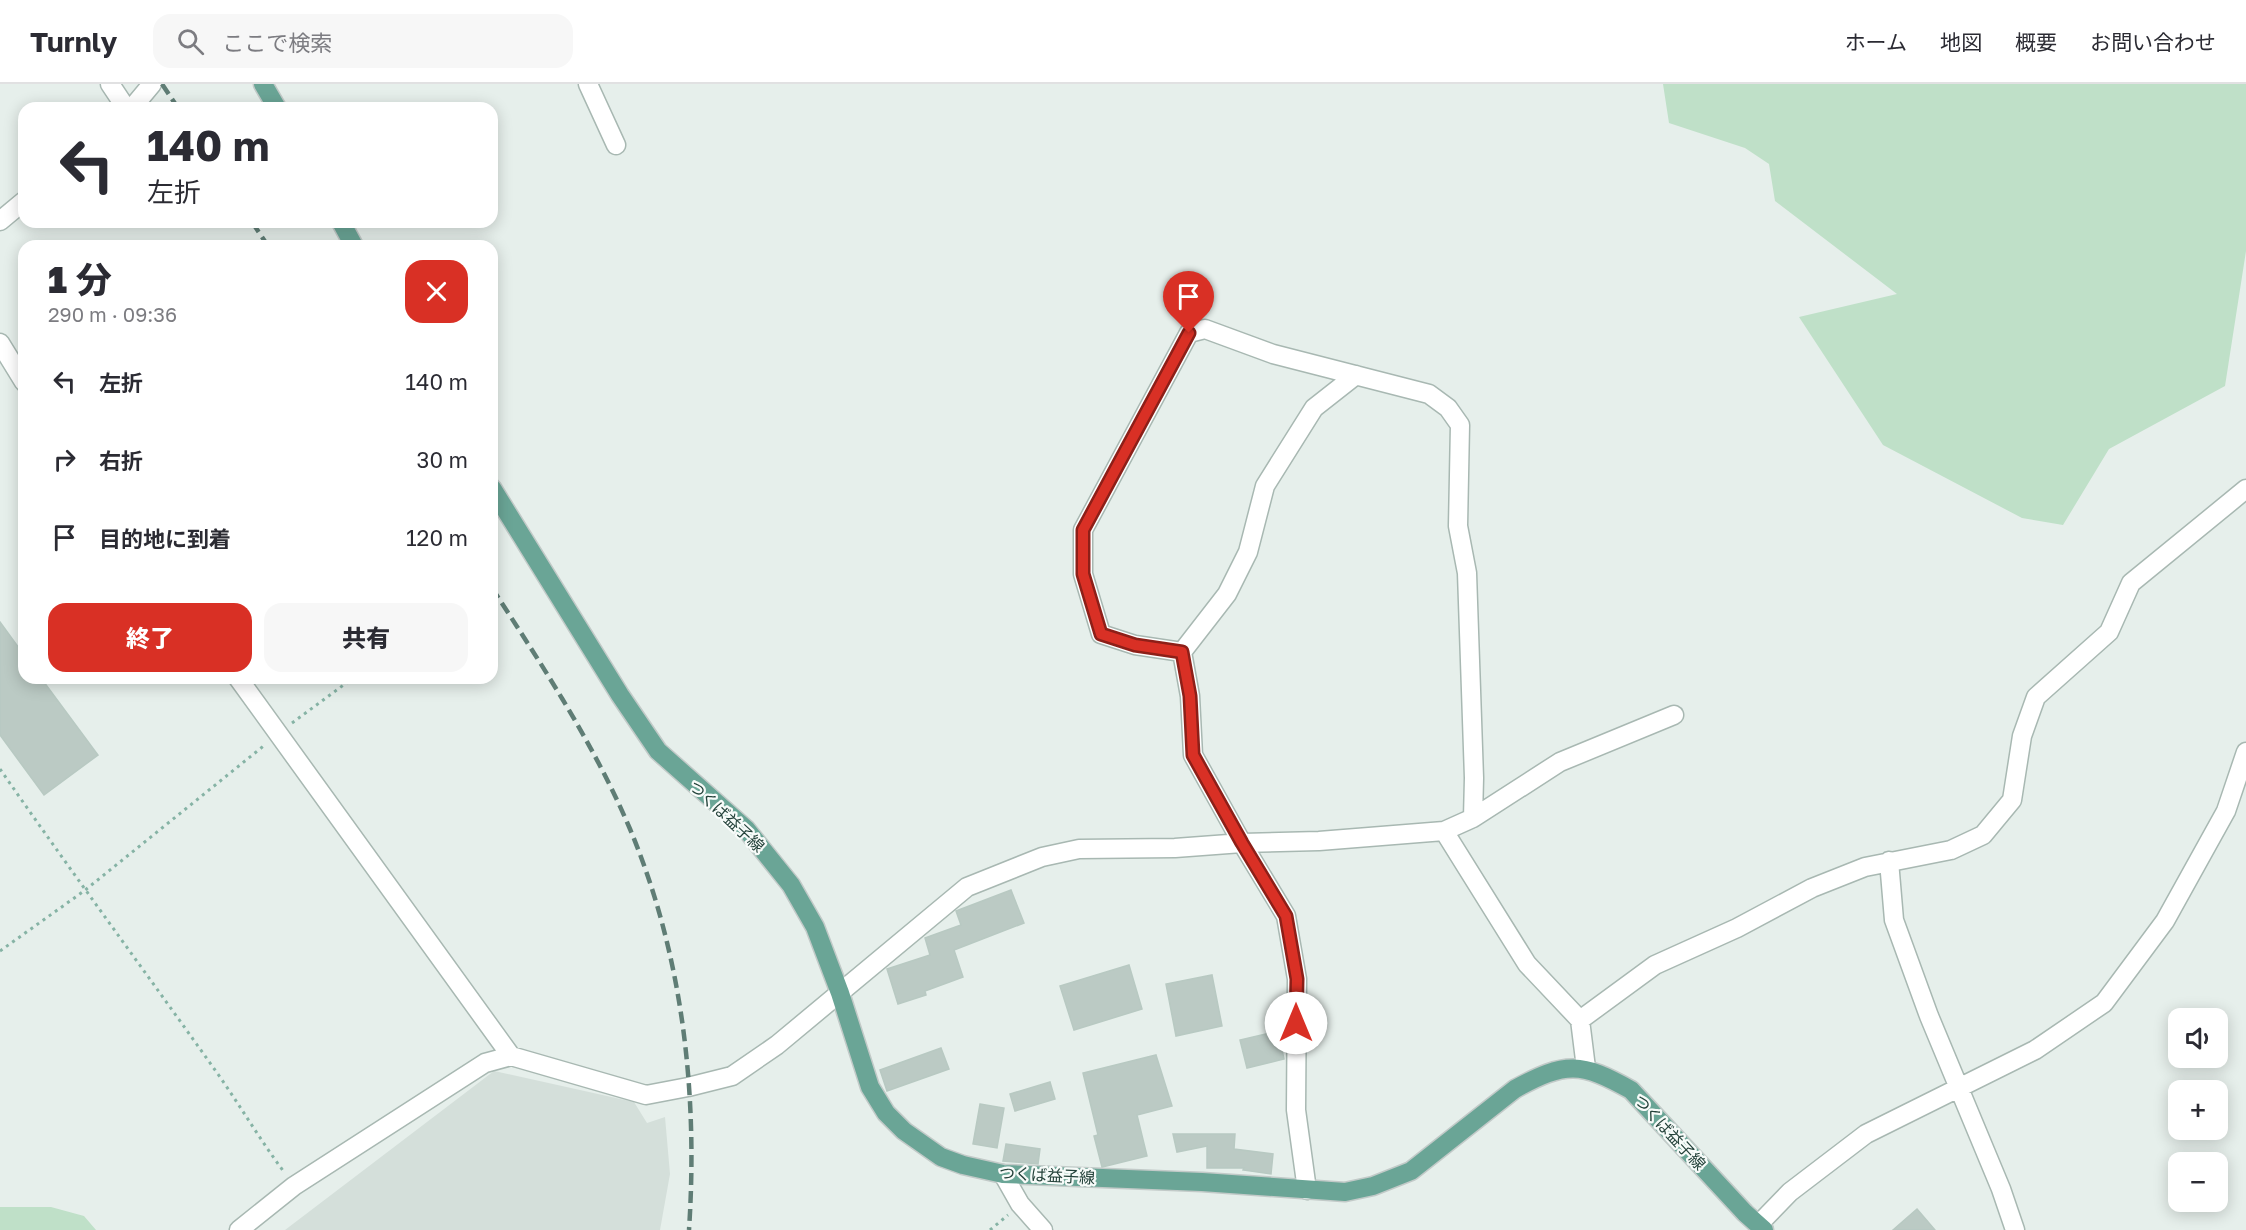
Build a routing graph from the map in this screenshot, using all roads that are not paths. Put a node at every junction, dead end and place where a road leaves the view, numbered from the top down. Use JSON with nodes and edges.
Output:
{"nodes":[{"id":1,"x":110,"y":84,"type":"edge"},
{"id":2,"x":152,"y":84,"type":"edge"},
{"id":3,"x":263,"y":84,"type":"edge"},
{"id":4,"x":588,"y":84,"type":"edge"},
{"id":5,"x":122,"y":102,"type":"edge"},
{"id":6,"x":137,"y":102,"type":"edge"},
{"id":7,"x":274,"y":102,"type":"edge"},
{"id":8,"x":616,"y":144,"type":"dead end"},
{"id":9,"x":18,"y":206,"type":"edge"},
{"id":10,"x":0,"y":221,"type":"edge"},
{"id":11,"x":0,"y":343,"type":"edge"},
{"id":12,"x":18,"y":372,"type":"edge"},
{"id":13,"x":1356,"y":375,"type":"junction"},
{"id":14,"x":2246,"y":489,"type":"edge"},
{"id":15,"x":498,"y":498,"type":"edge"},
{"id":16,"x":1182,"y":652,"type":"junction"},
{"id":17,"x":242,"y":684,"type":"edge"},
{"id":18,"x":1674,"y":715,"type":"dead end"},
{"id":19,"x":2246,"y":752,"type":"edge"},
{"id":20,"x":1473,"y":818,"type":"junction"},
{"id":21,"x":1444,"y":831,"type":"junction"},
{"id":22,"x":1242,"y":843,"type":"junction"},
{"id":23,"x":1889,"y":861,"type":"junction"},
{"id":24,"x":840,"y":993,"type":"junction"},
{"id":25,"x":1580,"y":1020,"type":"junction"},
{"id":26,"x":511,"y":1056,"type":"junction"},
{"id":27,"x":1586,"y":1068,"type":"junction"},
{"id":28,"x":1959,"y":1088,"type":"junction"},
{"id":29,"x":1003,"y":1174,"type":"junction"},
{"id":30,"x":1307,"y":1190,"type":"junction"},
{"id":31,"x":1761,"y":1228,"type":"edge"},
{"id":32,"x":239,"y":1230,"type":"edge"},
{"id":33,"x":1043,"y":1230,"type":"edge"},
{"id":34,"x":2015,"y":1230,"type":"edge"}],
"edges":[{"from":1,"to":5,"type":"street"},
{"from":2,"to":6,"type":"street"},
{"from":3,"to":7,"type":"main road"},
{"from":4,"to":8,"type":"street"},
{"from":9,"to":10,"type":"street"},
{"from":11,"to":12,"type":"street"},
{"from":13,"to":16,"type":"street"},
{"from":13,"to":16,"type":"street"},
{"from":13,"to":20,"type":"street"},
{"from":14,"to":23,"type":"street"},
{"from":15,"to":24,"type":"main road","name":"つくば益子線"},
{"from":16,"to":22,"type":"street"},
{"from":17,"to":26,"type":"street"},
{"from":18,"to":20,"type":"street"},
{"from":19,"to":28,"type":"street"},
{"from":20,"to":21,"type":"street"},
{"from":21,"to":22,"type":"street"},
{"from":21,"to":25,"type":"street"},
{"from":22,"to":24,"type":"street"},
{"from":22,"to":30,"type":"street"},
{"from":23,"to":25,"type":"street"},
{"from":23,"to":28,"type":"street"},
{"from":24,"to":26,"type":"street"},
{"from":24,"to":29,"type":"main road","name":"つくば益子線"},
{"from":25,"to":27,"type":"street"},
{"from":26,"to":32,"type":"street"},
{"from":27,"to":30,"type":"main road","name":"つくば益子線"},
{"from":27,"to":31,"type":"main road","name":"つくば益子線"},
{"from":28,"to":31,"type":"street"},
{"from":28,"to":34,"type":"street"},
{"from":29,"to":30,"type":"main road","name":"つくば益子線"},
{"from":29,"to":33,"type":"street"}]}
